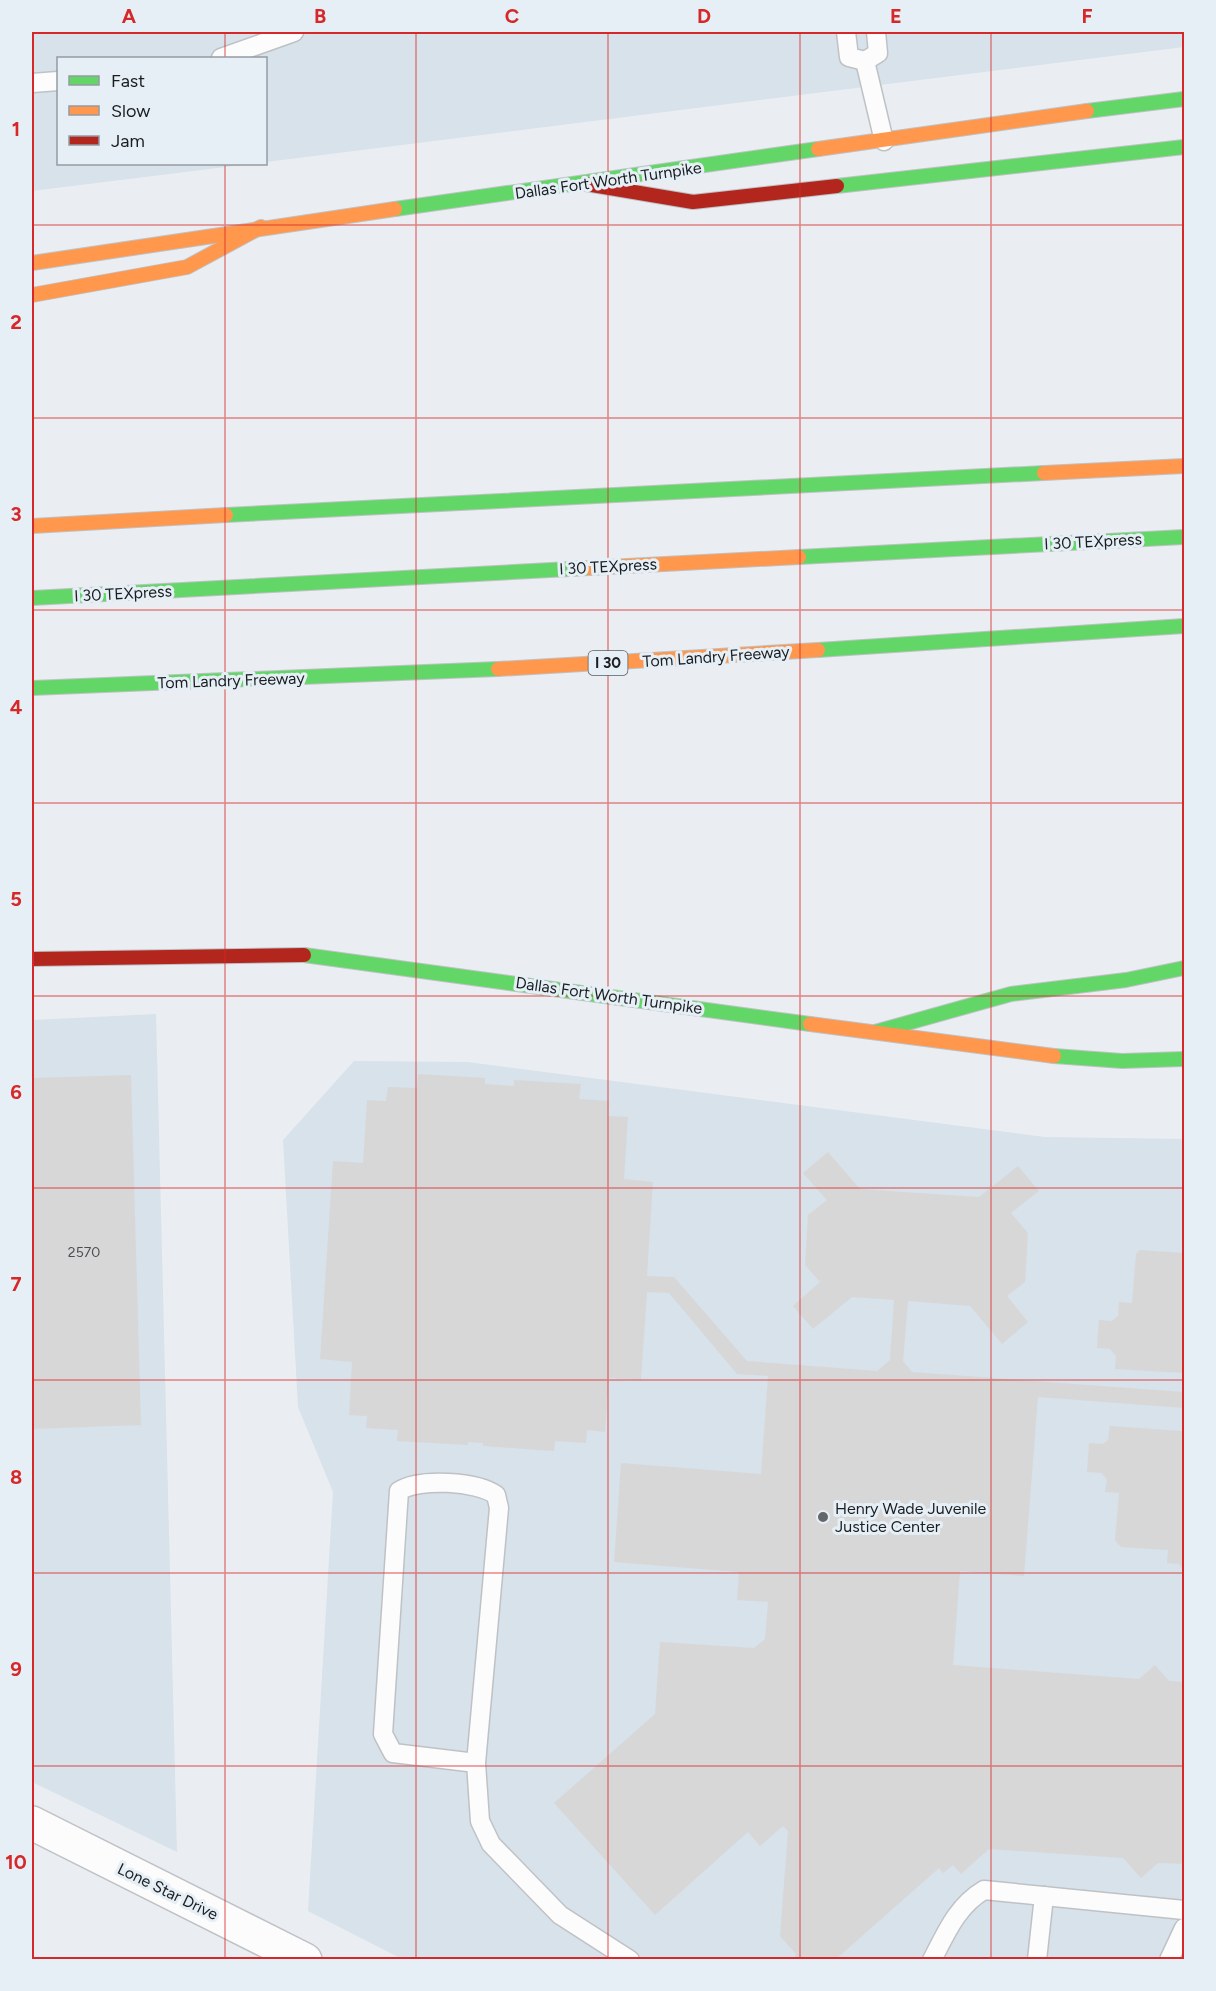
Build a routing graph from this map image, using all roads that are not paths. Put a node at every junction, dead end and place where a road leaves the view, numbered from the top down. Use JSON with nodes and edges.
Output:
{"nodes":[{"id":1,"x":294,"y":32,"type":"edge"},
{"id":2,"x":846,"y":32,"type":"edge"},
{"id":3,"x":876,"y":32,"type":"edge"},
{"id":4,"x":224,"y":57,"type":"edge"},
{"id":5,"x":865,"y":61,"type":"junction"},
{"id":6,"x":57,"y":81,"type":"edge"},
{"id":7,"x":32,"y":83,"type":"edge"},
{"id":8,"x":1185,"y":99,"type":"edge"},
{"id":9,"x":884,"y":141,"type":"junction"},
{"id":10,"x":1185,"y":147,"type":"edge"},
{"id":11,"x":585,"y":184,"type":"junction"},
{"id":12,"x":261,"y":227,"type":"junction"},
{"id":13,"x":32,"y":263,"type":"edge"},
{"id":14,"x":32,"y":295,"type":"edge"},
{"id":15,"x":1185,"y":466,"type":"edge"},
{"id":16,"x":32,"y":526,"type":"edge"},
{"id":17,"x":1185,"y":537,"type":"edge"},
{"id":18,"x":32,"y":598,"type":"edge"},
{"id":19,"x":1185,"y":626,"type":"edge"},
{"id":20,"x":32,"y":688,"type":"edge"},
{"id":21,"x":32,"y":959,"type":"edge"},
{"id":22,"x":1185,"y":968,"type":"edge"},
{"id":23,"x":875,"y":1032,"type":"junction"},
{"id":24,"x":1185,"y":1059,"type":"edge"},
{"id":25,"x":476,"y":1763,"type":"junction"},
{"id":26,"x":32,"y":1823,"type":"edge"},
{"id":27,"x":1044,"y":1896,"type":"junction"},
{"id":28,"x":1185,"y":1910,"type":"edge"},
{"id":29,"x":1185,"y":1928,"type":"edge"},
{"id":30,"x":253,"y":1948,"type":"edge"},
{"id":31,"x":305,"y":1959,"type":"edge"},
{"id":32,"x":630,"y":1959,"type":"edge"},
{"id":33,"x":932,"y":1959,"type":"edge"},
{"id":34,"x":1037,"y":1959,"type":"edge"},
{"id":35,"x":1169,"y":1959,"type":"edge"}],
"edges":[{"from":1,"to":4,"type":"lane"},
{"from":2,"to":5,"type":"lane"},
{"from":3,"to":5,"type":"lane"},
{"from":5,"to":9,"type":"lane"},
{"from":6,"to":7,"type":"lane"},
{"from":8,"to":9,"type":"main road","name":"Dallas Fort Worth Turnpike"},
{"from":9,"to":11,"type":"main road","name":"Dallas Fort Worth Turnpike"},
{"from":10,"to":11,"type":"main road"},
{"from":11,"to":12,"type":"main road","name":"Dallas Fort Worth Turnpike"},
{"from":12,"to":13,"type":"main road","name":"Dallas Fort Worth Turnpike"},
{"from":12,"to":14,"type":"main road"},
{"from":15,"to":16,"type":"main road"},
{"from":17,"to":18,"type":"main road","name":"I 30 TEXpress"},
{"from":19,"to":20,"type":"main road","name":"Tom Landry Freeway","number":"I 30"},
{"from":21,"to":23,"type":"main road","name":"Dallas Fort Worth Turnpike"},
{"from":22,"to":23,"type":"main road"},
{"from":23,"to":24,"type":"main road","name":"Dallas Fort Worth Turnpike"},
{"from":25,"to":25,"type":"lane"},
{"from":25,"to":32,"type":"lane"},
{"from":26,"to":30,"type":"street","name":"Lone Star Drive"},
{"from":27,"to":28,"type":"lane"},
{"from":27,"to":33,"type":"lane"},
{"from":27,"to":34,"type":"lane"},
{"from":29,"to":35,"type":"lane"},
{"from":30,"to":31,"type":"street","name":"Lone Star Drive"}]}
